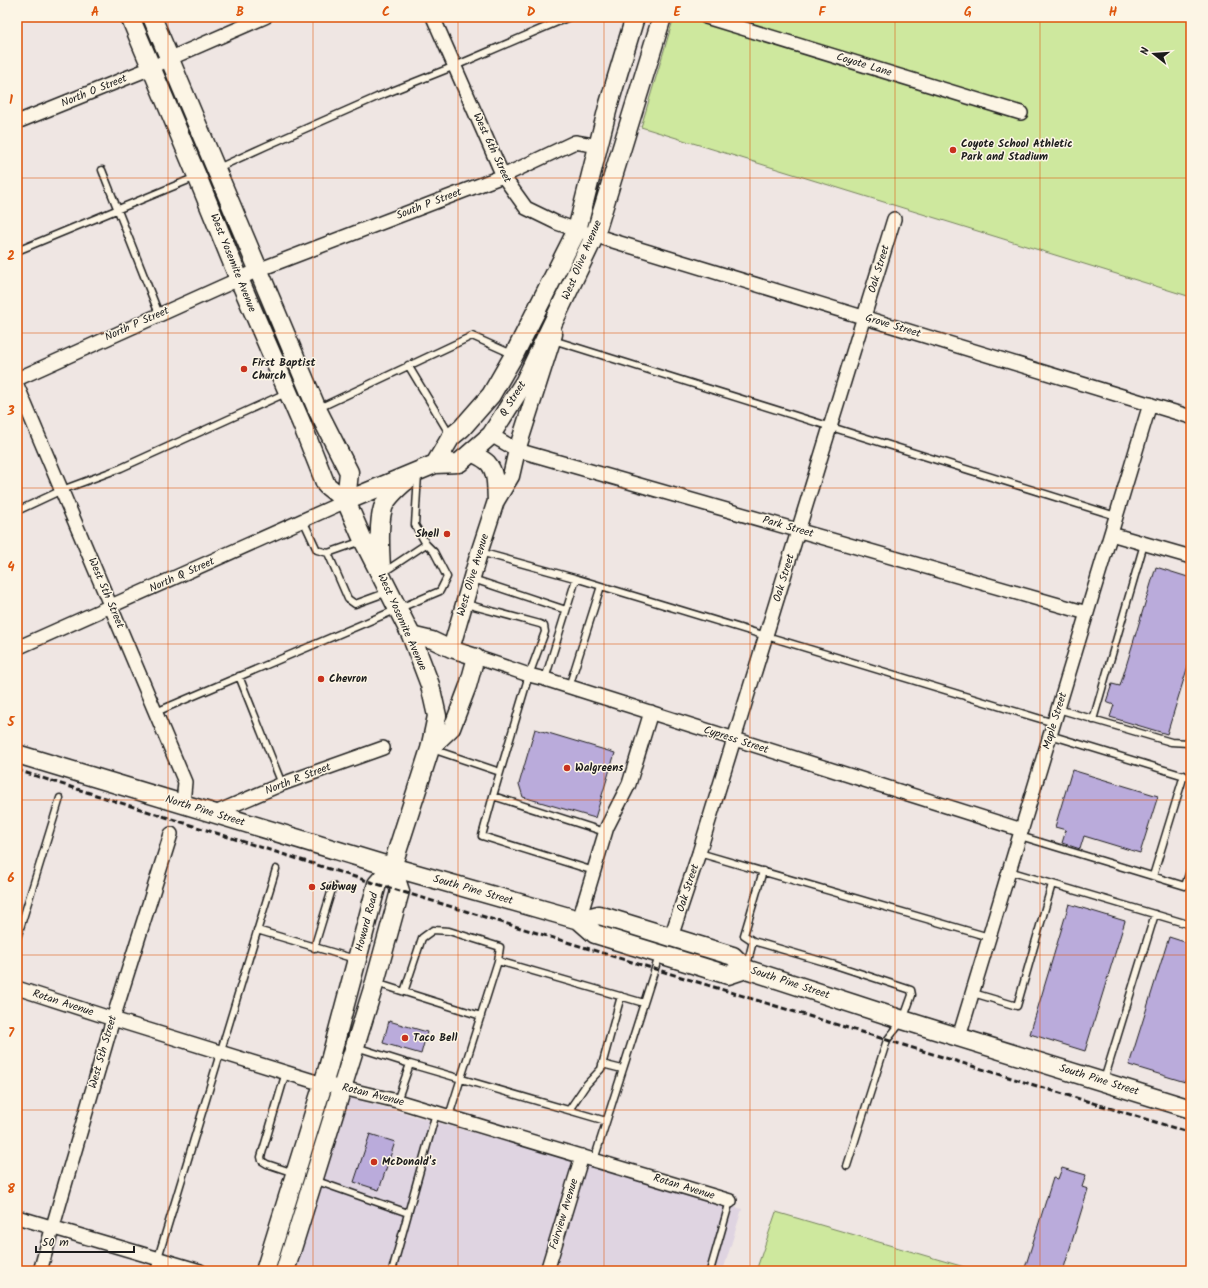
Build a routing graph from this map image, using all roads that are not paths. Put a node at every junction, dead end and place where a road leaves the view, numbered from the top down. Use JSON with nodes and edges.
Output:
{"nodes":[{"id":1,"x":130,"y":17,"type":"edge"},
{"id":2,"x":152,"y":17,"type":"edge"},
{"id":3,"x":264,"y":17,"type":"edge"},
{"id":4,"x":433,"y":17,"type":"edge"},
{"id":5,"x":569,"y":17,"type":"edge"},
{"id":6,"x":635,"y":17,"type":"edge"},
{"id":7,"x":662,"y":17,"type":"edge"},
{"id":8,"x":706,"y":17,"type":"edge"},
{"id":9,"x":170,"y":58,"type":"junction"},
{"id":10,"x":455,"y":66,"type":"junction"},
{"id":11,"x":151,"y":68,"type":"junction"},
{"id":12,"x":1021,"y":114,"type":"dead end"},
{"id":13,"x":17,"y":122,"type":"edge"},
{"id":14,"x":598,"y":146,"type":"junction"},
{"id":15,"x":217,"y":169,"type":"junction"},
{"id":16,"x":102,"y":170,"type":"dead end"},
{"id":17,"x":197,"y":176,"type":"junction"},
{"id":18,"x":503,"y":176,"type":"junction"},
{"id":19,"x":117,"y":209,"type":"junction"},
{"id":20,"x":894,"y":219,"type":"dead end"},
{"id":21,"x":577,"y":230,"type":"junction"},
{"id":22,"x":595,"y":235,"type":"junction"},
{"id":23,"x":17,"y":252,"type":"edge"},
{"id":24,"x":258,"y":270,"type":"junction"},
{"id":25,"x":239,"y":279,"type":"junction"},
{"id":26,"x":564,"y":304,"type":"junction"},
{"id":27,"x":159,"y":314,"type":"junction"},
{"id":28,"x":864,"y":317,"type":"junction"},
{"id":29,"x":552,"y":340,"type":"junction"},
{"id":30,"x":514,"y":355,"type":"junction"},
{"id":31,"x":408,"y":365,"type":"junction"},
{"id":32,"x":17,"y":379,"type":"edge"},
{"id":33,"x":17,"y":385,"type":"edge"},
{"id":34,"x":288,"y":393,"type":"junction"},
{"id":35,"x":491,"y":395,"type":"joint"},
{"id":36,"x":1150,"y":404,"type":"junction"},
{"id":37,"x":317,"y":409,"type":"junction"},
{"id":38,"x":1191,"y":417,"type":"edge"},
{"id":39,"x":830,"y":427,"type":"junction"},
{"id":40,"x":491,"y":435,"type":"junction"},
{"id":41,"x":451,"y":436,"type":"junction"},
{"id":42,"x":517,"y":450,"type":"junction"},
{"id":43,"x":472,"y":453,"type":"junction"},
{"id":44,"x":435,"y":464,"type":"junction"},
{"id":45,"x":417,"y":472,"type":"junction"},
{"id":46,"x":62,"y":490,"type":"junction"},
{"id":47,"x":346,"y":501,"type":"junction"},
{"id":48,"x":496,"y":501,"type":"junction"},
{"id":49,"x":17,"y":511,"type":"edge"},
{"id":50,"x":1116,"y":516,"type":"junction"},
{"id":51,"x":303,"y":520,"type":"junction"},
{"id":52,"x":798,"y":530,"type":"junction"},
{"id":53,"x":1111,"y":534,"type":"junction"},
{"id":54,"x":363,"y":540,"type":"junction"},
{"id":55,"x":426,"y":544,"type":"junction"},
{"id":56,"x":1144,"y":544,"type":"junction"},
{"id":57,"x":479,"y":552,"type":"junction"},
{"id":58,"x":328,"y":554,"type":"junction"},
{"id":59,"x":1191,"y":557,"type":"edge"},
{"id":60,"x":381,"y":574,"type":"junction"},
{"id":61,"x":471,"y":578,"type":"junction"},
{"id":62,"x":576,"y":579,"type":"junction"},
{"id":63,"x":601,"y":586,"type":"junction"},
{"id":64,"x":390,"y":592,"type":"junction"},
{"id":65,"x":464,"y":604,"type":"junction"},
{"id":66,"x":111,"y":606,"type":"junction"},
{"id":67,"x":398,"y":608,"type":"junction"},
{"id":68,"x":566,"y":610,"type":"junction"},
{"id":69,"x":1087,"y":613,"type":"junction"},
{"id":70,"x":411,"y":635,"type":"junction"},
{"id":71,"x":766,"y":636,"type":"junction"},
{"id":72,"x":17,"y":648,"type":"edge"},
{"id":73,"x":451,"y":649,"type":"junction"},
{"id":74,"x":476,"y":657,"type":"junction"},
{"id":75,"x":530,"y":675,"type":"junction"},
{"id":76,"x":239,"y":676,"type":"junction"},
{"id":77,"x":545,"y":679,"type":"junction"},
{"id":78,"x":570,"y":687,"type":"junction"},
{"id":79,"x":1058,"y":710,"type":"junction"},
{"id":80,"x":156,"y":712,"type":"junction"},
{"id":81,"x":651,"y":712,"type":"junction"},
{"id":82,"x":1093,"y":720,"type":"junction"},
{"id":83,"x":1052,"y":729,"type":"junction"},
{"id":84,"x":1191,"y":734,"type":"edge"},
{"id":85,"x":734,"y":739,"type":"junction"},
{"id":86,"x":382,"y":748,"type":"dead end"},
{"id":87,"x":430,"y":749,"type":"junction"},
{"id":88,"x":17,"y":754,"type":"edge"},
{"id":89,"x":500,"y":772,"type":"junction"},
{"id":90,"x":1184,"y":775,"type":"junction"},
{"id":91,"x":1191,"y":778,"type":"edge"},
{"id":92,"x":282,"y":784,"type":"junction"},
{"id":93,"x":493,"y":796,"type":"junction"},
{"id":94,"x":60,"y":798,"type":"dead end"},
{"id":95,"x":183,"y":804,"type":"junction"},
{"id":96,"x":215,"y":813,"type":"junction"},
{"id":97,"x":605,"y":832,"type":"junction"},
{"id":98,"x":1021,"y":833,"type":"junction"},
{"id":99,"x":172,"y":834,"type":"dead end"},
{"id":100,"x":699,"y":853,"type":"junction"},
{"id":101,"x":392,"y":867,"type":"junction"},
{"id":102,"x":1191,"y":868,"type":"edge"},
{"id":103,"x":276,"y":869,"type":"dead end"},
{"id":104,"x":594,"y":871,"type":"junction"},
{"id":105,"x":763,"y":871,"type":"junction"},
{"id":106,"x":1010,"y":871,"type":"junction"},
{"id":107,"x":1153,"y":876,"type":"junction"},
{"id":108,"x":1052,"y":884,"type":"junction"},
{"id":109,"x":333,"y":886,"type":"dead end"},
{"id":110,"x":1155,"y":914,"type":"junction"},
{"id":111,"x":583,"y":923,"type":"junction"},
{"id":112,"x":1191,"y":924,"type":"edge"},
{"id":113,"x":257,"y":930,"type":"junction"},
{"id":114,"x":672,"y":937,"type":"junction"},
{"id":115,"x":989,"y":937,"type":"junction"},
{"id":116,"x":17,"y":938,"type":"edge"},
{"id":117,"x":753,"y":941,"type":"junction"},
{"id":118,"x":314,"y":948,"type":"junction"},
{"id":119,"x":660,"y":954,"type":"junction"},
{"id":120,"x":356,"y":960,"type":"junction"},
{"id":121,"x":498,"y":961,"type":"junction"},
{"id":122,"x":744,"y":967,"type":"junction"},
{"id":123,"x":375,"y":982,"type":"junction"},
{"id":124,"x":17,"y":988,"type":"edge"},
{"id":125,"x":404,"y":992,"type":"junction"},
{"id":126,"x":973,"y":993,"type":"junction"},
{"id":127,"x":622,"y":996,"type":"junction"},
{"id":128,"x":644,"y":1002,"type":"junction"},
{"id":129,"x":481,"y":1016,"type":"junction"},
{"id":130,"x":113,"y":1019,"type":"junction"},
{"id":131,"x":902,"y":1020,"type":"junction"},
{"id":132,"x":959,"y":1037,"type":"junction"},
{"id":133,"x":354,"y":1047,"type":"junction"},
{"id":134,"x":221,"y":1052,"type":"junction"},
{"id":135,"x":410,"y":1064,"type":"junction"},
{"id":136,"x":602,"y":1064,"type":"junction"},
{"id":137,"x":622,"y":1070,"type":"junction"},
{"id":138,"x":286,"y":1072,"type":"junction"},
{"id":139,"x":461,"y":1079,"type":"junction"},
{"id":140,"x":1104,"y":1081,"type":"junction"},
{"id":141,"x":322,"y":1083,"type":"junction"},
{"id":142,"x":342,"y":1087,"type":"junction"},
{"id":143,"x":397,"y":1100,"type":"junction"},
{"id":144,"x":1191,"y":1109,"type":"edge"},
{"id":145,"x":569,"y":1110,"type":"junction"},
{"id":146,"x":436,"y":1112,"type":"junction"},
{"id":147,"x":449,"y":1116,"type":"junction"},
{"id":148,"x":606,"y":1121,"type":"junction"},
{"id":149,"x":588,"y":1158,"type":"junction"},
{"id":150,"x":847,"y":1166,"type":"dead end"},
{"id":151,"x":295,"y":1173,"type":"junction"},
{"id":152,"x":312,"y":1180,"type":"junction"},
{"id":153,"x":730,"y":1201,"type":"joint"},
{"id":154,"x":408,"y":1214,"type":"junction"},
{"id":155,"x":17,"y":1217,"type":"edge"},
{"id":156,"x":53,"y":1228,"type":"junction"},
{"id":157,"x":156,"y":1265,"type":"edge"},
{"id":158,"x":40,"y":1271,"type":"edge"},
{"id":159,"x":200,"y":1271,"type":"edge"},
{"id":160,"x":265,"y":1271,"type":"edge"},
{"id":161,"x":285,"y":1271,"type":"edge"},
{"id":162,"x":392,"y":1271,"type":"edge"},
{"id":163,"x":547,"y":1271,"type":"edge"},
{"id":164,"x":710,"y":1271,"type":"edge"}],
"edges":[{"from":1,"to":11,"type":"main road","name":"West Yosemite Avenue"},
{"from":2,"to":9,"type":"main road","name":"West Yosemite Avenue"},
{"from":3,"to":9,"type":"street","name":"North O Street"},
{"from":4,"to":10,"type":"street","name":"West 6th Street"},
{"from":5,"to":10,"type":"lane"},
{"from":6,"to":14,"type":"main road","name":"West Olive Avenue"},
{"from":7,"to":22,"type":"main road","name":"West Olive Avenue"},
{"from":8,"to":12,"type":"street","name":"Coyote Lane"},
{"from":9,"to":11,"type":"street","name":"North O Street"},
{"from":9,"to":15,"type":"main road","name":"West Yosemite Avenue"},
{"from":10,"to":15,"type":"lane"},
{"from":10,"to":18,"type":"street","name":"West 6th Street"},
{"from":11,"to":13,"type":"street","name":"North O Street"},
{"from":11,"to":17,"type":"main road","name":"West Yosemite Avenue"},
{"from":14,"to":18,"type":"street","name":"South P Street"},
{"from":14,"to":21,"type":"main road","name":"West Olive Avenue"},
{"from":15,"to":24,"type":"main road","name":"West Yosemite Avenue"},
{"from":16,"to":19,"type":"lane"},
{"from":17,"to":19,"type":"lane"},
{"from":17,"to":25,"type":"main road","name":"West Yosemite Avenue"},
{"from":18,"to":21,"type":"street","name":"West 6th Street"},
{"from":18,"to":24,"type":"street","name":"South P Street"},
{"from":19,"to":23,"type":"lane"},
{"from":19,"to":27,"type":"lane"},
{"from":20,"to":28,"type":"street","name":"Oak Street"},
{"from":21,"to":22,"type":"street","name":"West 6th Street"},
{"from":21,"to":30,"type":"main road","name":"West Olive Avenue"},
{"from":22,"to":26,"type":"main road","name":"West Olive Avenue"},
{"from":22,"to":28,"type":"street","name":"Grove Street"},
{"from":24,"to":25,"type":"street","name":"North P Street"},
{"from":24,"to":37,"type":"main road","name":"West Yosemite Avenue"},
{"from":25,"to":27,"type":"street","name":"North P Street"},
{"from":25,"to":34,"type":"main road","name":"West Yosemite Avenue"},
{"from":26,"to":29,"type":"street","name":"West Olive Avenue"},
{"from":26,"to":40,"type":"main road","name":"Q Street"},
{"from":27,"to":32,"type":"street","name":"North P Street"},
{"from":28,"to":36,"type":"street","name":"Grove Street"},
{"from":28,"to":39,"type":"street","name":"Oak Street"},
{"from":29,"to":39,"type":"lane"},
{"from":29,"to":42,"type":"street","name":"West Olive Avenue"},
{"from":30,"to":31,"type":"lane"},
{"from":30,"to":35,"type":"main road","name":"West Olive Avenue"},
{"from":30,"to":40,"type":"main road"},
{"from":31,"to":37,"type":"lane"},
{"from":31,"to":41,"type":"lane"},
{"from":33,"to":46,"type":"street","name":"West 5th Street"},
{"from":34,"to":46,"type":"lane"},
{"from":34,"to":47,"type":"main road","name":"West Yosemite Avenue"},
{"from":35,"to":41,"type":"main road","name":"Q Street"},
{"from":36,"to":38,"type":"street","name":"Grove Street"},
{"from":36,"to":50,"type":"street","name":"Maple Street"},
{"from":37,"to":47,"type":"main road","name":"West Yosemite Avenue"},
{"from":39,"to":50,"type":"lane"},
{"from":39,"to":52,"type":"street","name":"Oak Street"},
{"from":40,"to":42,"type":"street","name":"Park Street"},
{"from":40,"to":43,"type":"main road","name":"Q Street"},
{"from":41,"to":44,"type":"main road","name":"Q Street"},
{"from":42,"to":48,"type":"street","name":"West Olive Avenue"},
{"from":42,"to":52,"type":"street","name":"Park Street"},
{"from":43,"to":44,"type":"main road","name":"Q Street"},
{"from":43,"to":48,"type":"street","name":"West Olive Avenue"},
{"from":44,"to":45,"type":"main road","name":"Q Street"},
{"from":45,"to":47,"type":"main road","name":"Q Street"},
{"from":45,"to":55,"type":"lane"},
{"from":45,"to":60,"type":"main road"},
{"from":46,"to":49,"type":"lane"},
{"from":46,"to":66,"type":"street","name":"West 5th Street"},
{"from":47,"to":51,"type":"street","name":"North Q Street"},
{"from":47,"to":54,"type":"main road","name":"West Yosemite Avenue"},
{"from":48,"to":57,"type":"street","name":"West Olive Avenue"},
{"from":50,"to":53,"type":"street","name":"Maple Street"},
{"from":51,"to":58,"type":"lane"},
{"from":51,"to":66,"type":"street","name":"North Q Street"},
{"from":52,"to":69,"type":"street","name":"Park Street"},
{"from":52,"to":71,"type":"street","name":"Oak Street"},
{"from":53,"to":56,"type":"street"},
{"from":53,"to":69,"type":"street","name":"Maple Street"},
{"from":54,"to":58,"type":"lane"},
{"from":54,"to":60,"type":"main road","name":"West Yosemite Avenue"},
{"from":55,"to":60,"type":"lane"},
{"from":55,"to":67,"type":"lane"},
{"from":56,"to":59,"type":"street"},
{"from":56,"to":82,"type":"lane"},
{"from":57,"to":61,"type":"street","name":"West Olive Avenue"},
{"from":57,"to":62,"type":"lane"},
{"from":58,"to":64,"type":"lane"},
{"from":60,"to":64,"type":"main road","name":"West Yosemite Avenue"},
{"from":61,"to":65,"type":"street","name":"West Olive Avenue"},
{"from":61,"to":68,"type":"lane"},
{"from":62,"to":63,"type":"lane"},
{"from":62,"to":68,"type":"lane"},
{"from":63,"to":71,"type":"lane"},
{"from":63,"to":78,"type":"lane"},
{"from":64,"to":67,"type":"main road","name":"West Yosemite Avenue"},
{"from":65,"to":73,"type":"street","name":"West Olive Avenue"},
{"from":65,"to":75,"type":"lane"},
{"from":66,"to":72,"type":"street","name":"North Q Street"},
{"from":66,"to":80,"type":"street","name":"West 5th Street"},
{"from":67,"to":70,"type":"main road","name":"West Yosemite Avenue"},
{"from":67,"to":76,"type":"lane"},
{"from":68,"to":77,"type":"lane"},
{"from":69,"to":79,"type":"street","name":"Maple Street"},
{"from":70,"to":73,"type":"street","name":"Cypress Street"},
{"from":70,"to":87,"type":"main road","name":"West Yosemite Avenue"},
{"from":71,"to":83,"type":"lane"},
{"from":71,"to":85,"type":"street","name":"Oak Street"},
{"from":73,"to":74,"type":"street","name":"Cypress Street"},
{"from":74,"to":75,"type":"street","name":"Cypress Street"},
{"from":74,"to":87,"type":"street"},
{"from":75,"to":77,"type":"street","name":"Cypress Street"},
{"from":75,"to":89,"type":"lane"},
{"from":76,"to":80,"type":"lane"},
{"from":76,"to":92,"type":"lane"},
{"from":77,"to":78,"type":"street","name":"Cypress Street"},
{"from":78,"to":81,"type":"street","name":"Cypress Street"},
{"from":79,"to":82,"type":"lane"},
{"from":79,"to":83,"type":"street","name":"Maple Street"},
{"from":80,"to":95,"type":"street","name":"West 5th Street"},
{"from":81,"to":85,"type":"street","name":"Cypress Street"},
{"from":81,"to":97,"type":"street"},
{"from":82,"to":84,"type":"lane"},
{"from":83,"to":90,"type":"lane"},
{"from":83,"to":98,"type":"street","name":"Maple Street"},
{"from":85,"to":98,"type":"street","name":"Cypress Street"},
{"from":85,"to":100,"type":"street","name":"Oak Street"},
{"from":86,"to":92,"type":"street","name":"North R Street"},
{"from":87,"to":89,"type":"lane"},
{"from":87,"to":101,"type":"main road"},
{"from":88,"to":95,"type":"main road","name":"North Pine Street"},
{"from":89,"to":93,"type":"lane"},
{"from":90,"to":91,"type":"lane"},
{"from":90,"to":107,"type":"lane"},
{"from":92,"to":96,"type":"street","name":"North R Street"},
{"from":93,"to":97,"type":"lane"},
{"from":93,"to":104,"type":"lane"},
{"from":94,"to":116,"type":"lane"},
{"from":95,"to":96,"type":"main road","name":"North Pine Street"},
{"from":96,"to":101,"type":"main road","name":"North Pine Street"},
{"from":97,"to":104,"type":"street"},
{"from":98,"to":106,"type":"street","name":"Maple Street"},
{"from":98,"to":107,"type":"lane"},
{"from":99,"to":130,"type":"street","name":"West 5th Street"},
{"from":100,"to":105,"type":"lane"},
{"from":100,"to":114,"type":"street","name":"Oak Street"},
{"from":101,"to":111,"type":"main road","name":"South Pine Street"},
{"from":101,"to":120,"type":"main road","name":"Howard Road"},
{"from":101,"to":123,"type":"main road"},
{"from":102,"to":107,"type":"lane"},
{"from":103,"to":113,"type":"lane"},
{"from":104,"to":111,"type":"street"},
{"from":105,"to":115,"type":"lane"},
{"from":105,"to":117,"type":"lane"},
{"from":106,"to":108,"type":"lane"},
{"from":106,"to":115,"type":"street","name":"Maple Street"},
{"from":108,"to":110,"type":"lane"},
{"from":108,"to":126,"type":"lane"},
{"from":109,"to":118,"type":"lane"},
{"from":110,"to":112,"type":"lane"},
{"from":110,"to":140,"type":"lane"},
{"from":111,"to":114,"type":"main road"},
{"from":111,"to":119,"type":"main road","name":"South Pine Street"},
{"from":113,"to":118,"type":"lane"},
{"from":113,"to":134,"type":"lane"},
{"from":114,"to":122,"type":"main road"},
{"from":115,"to":126,"type":"street","name":"Maple Street"},
{"from":117,"to":122,"type":"lane"},
{"from":117,"to":131,"type":"lane"},
{"from":118,"to":120,"type":"lane"},
{"from":119,"to":122,"type":"main road","name":"South Pine Street"},
{"from":119,"to":128,"type":"lane"},
{"from":120,"to":141,"type":"main road","name":"Howard Road"},
{"from":121,"to":125,"type":"lane"},
{"from":121,"to":127,"type":"lane"},
{"from":121,"to":129,"type":"lane"},
{"from":122,"to":131,"type":"main road","name":"South Pine Street"},
{"from":123,"to":125,"type":"lane"},
{"from":123,"to":133,"type":"main road"},
{"from":124,"to":130,"type":"street","name":"Rotan Avenue"},
{"from":125,"to":129,"type":"lane"},
{"from":126,"to":132,"type":"street","name":"Maple Street"},
{"from":127,"to":128,"type":"lane"},
{"from":127,"to":136,"type":"lane"},
{"from":128,"to":137,"type":"lane"},
{"from":129,"to":139,"type":"lane"},
{"from":130,"to":134,"type":"street","name":"Rotan Avenue"},
{"from":130,"to":156,"type":"street","name":"West 5th Street"},
{"from":131,"to":132,"type":"main road","name":"South Pine Street"},
{"from":131,"to":150,"type":"lane"},
{"from":132,"to":140,"type":"main road","name":"South Pine Street"},
{"from":133,"to":135,"type":"lane"},
{"from":133,"to":142,"type":"main road"},
{"from":134,"to":138,"type":"street","name":"Rotan Avenue"},
{"from":134,"to":157,"type":"lane"},
{"from":135,"to":139,"type":"lane"},
{"from":135,"to":143,"type":"lane"},
{"from":136,"to":137,"type":"lane"},
{"from":136,"to":145,"type":"lane"},
{"from":137,"to":148,"type":"lane"},
{"from":138,"to":141,"type":"street","name":"Rotan Avenue"},
{"from":138,"to":151,"type":"lane"},
{"from":139,"to":145,"type":"lane"},
{"from":139,"to":147,"type":"lane"},
{"from":140,"to":144,"type":"main road","name":"South Pine Street"},
{"from":141,"to":142,"type":"street","name":"Rotan Avenue"},
{"from":141,"to":151,"type":"main road","name":"Howard Road"},
{"from":142,"to":143,"type":"street","name":"Rotan Avenue"},
{"from":142,"to":152,"type":"main road"},
{"from":143,"to":146,"type":"street","name":"Rotan Avenue"},
{"from":145,"to":148,"type":"lane"},
{"from":146,"to":147,"type":"street","name":"Rotan Avenue"},
{"from":146,"to":154,"type":"lane"},
{"from":147,"to":149,"type":"street","name":"Rotan Avenue"},
{"from":148,"to":149,"type":"lane"},
{"from":149,"to":153,"type":"street","name":"Rotan Avenue"},
{"from":149,"to":163,"type":"street","name":"Fairview Avenue"},
{"from":151,"to":160,"type":"main road","name":"Howard Road"},
{"from":152,"to":154,"type":"lane"},
{"from":152,"to":161,"type":"main road"},
{"from":153,"to":164,"type":"lane"},
{"from":154,"to":162,"type":"lane"},
{"from":155,"to":156,"type":"street"},
{"from":156,"to":157,"type":"street"},
{"from":156,"to":158,"type":"street","name":"West 5th Street"},
{"from":157,"to":159,"type":"street"}]}
